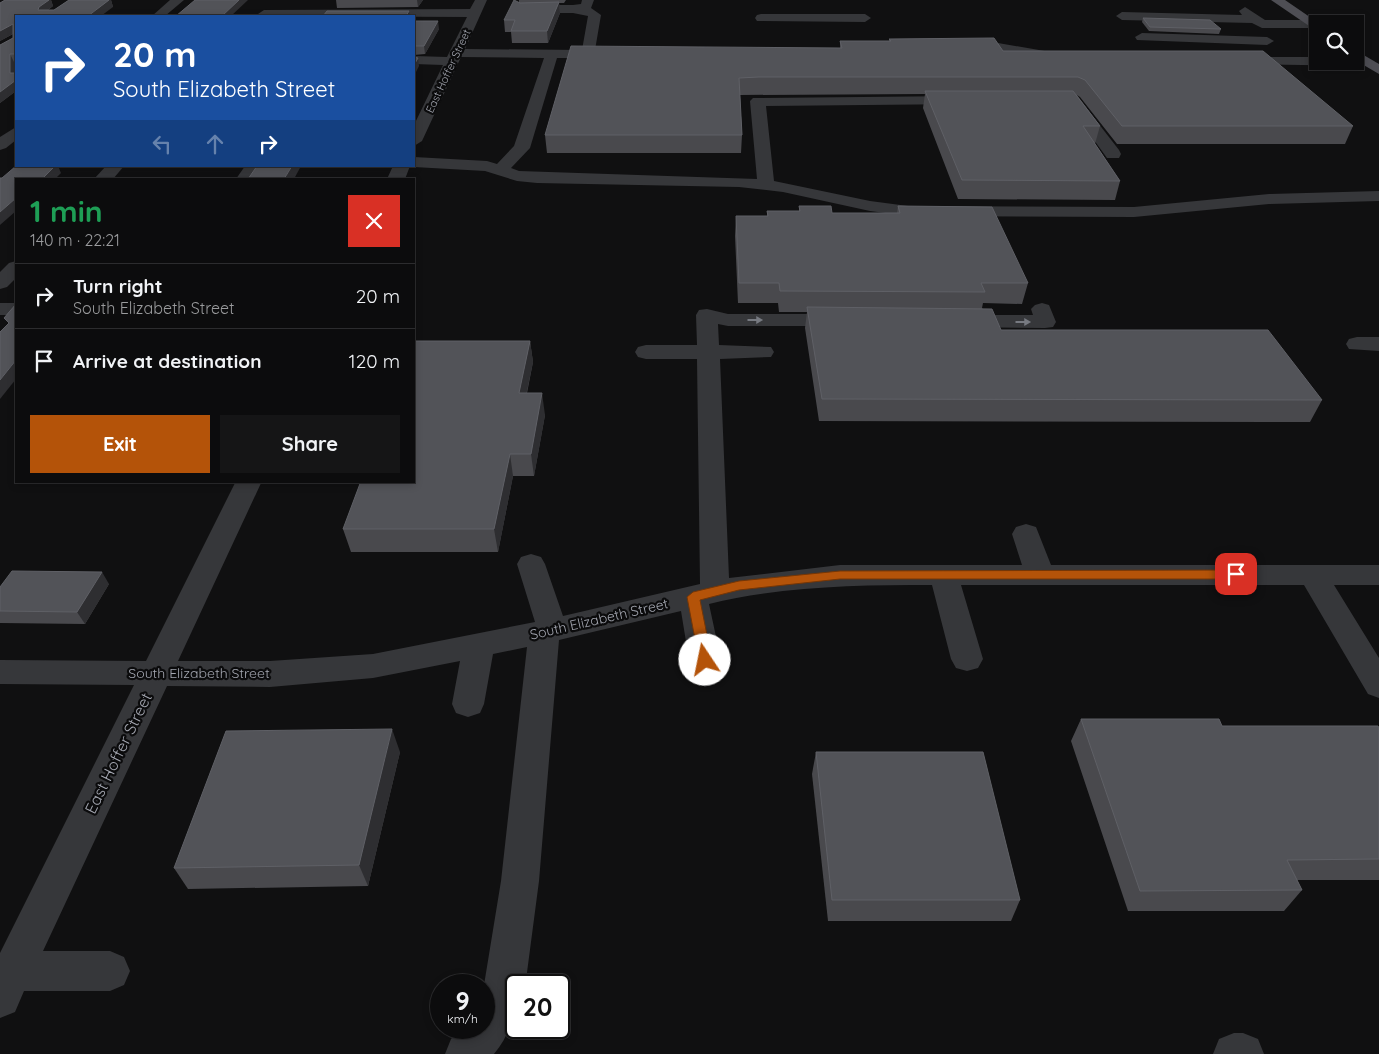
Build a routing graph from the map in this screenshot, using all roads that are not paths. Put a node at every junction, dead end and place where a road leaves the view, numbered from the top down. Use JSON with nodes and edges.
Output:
{"nodes":[{"id":1,"x":178,"y":0,"type":"edge"},
{"id":2,"x":278,"y":0,"type":"edge"},
{"id":3,"x":319,"y":0,"type":"edge"},
{"id":4,"x":455,"y":0,"type":"edge"},
{"id":5,"x":588,"y":0,"type":"edge"},
{"id":6,"x":1277,"y":0,"type":"edge"},
{"id":7,"x":1112,"y":5,"type":"dead end"},
{"id":8,"x":1230,"y":5,"type":"dead end"},
{"id":9,"x":521,"y":9,"type":"edge"},
{"id":10,"x":574,"y":9,"type":"junction"},
{"id":11,"x":476,"y":12,"type":"edge"},
{"id":12,"x":306,"y":14,"type":"junction"},
{"id":13,"x":332,"y":14,"type":"junction"},
{"id":14,"x":159,"y":15,"type":"edge"},
{"id":15,"x":263,"y":15,"type":"edge"},
{"id":16,"x":363,"y":15,"type":"edge"},
{"id":17,"x":1122,"y":16,"type":"junction"},
{"id":18,"x":761,"y":18,"type":"dead end"},
{"id":19,"x":865,"y":18,"type":"dead end"},
{"id":20,"x":1257,"y":19,"type":"junction"},
{"id":21,"x":1309,"y":22,"type":"edge"},
{"id":22,"x":415,"y":23,"type":"edge"},
{"id":23,"x":1309,"y":26,"type":"edge"},
{"id":24,"x":1142,"y":37,"type":"junction"},
{"id":25,"x":1267,"y":40,"type":"dead end"},
{"id":26,"x":952,"y":47,"type":"edge"},
{"id":27,"x":552,"y":53,"type":"junction"},
{"id":28,"x":1153,"y":53,"type":"edge"},
{"id":29,"x":588,"y":54,"type":"junction"},
{"id":30,"x":622,"y":54,"type":"edge"},
{"id":31,"x":415,"y":57,"type":"edge"},
{"id":32,"x":1074,"y":59,"type":"edge"},
{"id":33,"x":1309,"y":59,"type":"edge"},
{"id":34,"x":453,"y":61,"type":"junction"},
{"id":35,"x":1230,"y":61,"type":"edge"},
{"id":36,"x":1364,"y":61,"type":"edge"},
{"id":37,"x":415,"y":69,"type":"edge"},
{"id":38,"x":1379,"y":70,"type":"edge"},
{"id":39,"x":977,"y":101,"type":"edge"},
{"id":40,"x":1064,"y":101,"type":"edge"},
{"id":41,"x":415,"y":109,"type":"edge"},
{"id":42,"x":430,"y":109,"type":"junction"},
{"id":43,"x":15,"y":134,"type":"edge"},
{"id":44,"x":415,"y":139,"type":"edge"},
{"id":45,"x":3,"y":154,"type":"edge"},
{"id":46,"x":1113,"y":154,"type":"dead end"},
{"id":47,"x":415,"y":162,"type":"edge"},
{"id":48,"x":115,"y":167,"type":"edge"},
{"id":49,"x":253,"y":167,"type":"edge"},
{"id":50,"x":499,"y":171,"type":"junction"},
{"id":51,"x":104,"y":178,"type":"edge"},
{"id":52,"x":246,"y":178,"type":"edge"},
{"id":53,"x":766,"y":185,"type":"junction"},
{"id":54,"x":1379,"y":196,"type":"edge"},
{"id":55,"x":15,"y":268,"type":"edge"},
{"id":56,"x":0,"y":283,"type":"edge"},
{"id":57,"x":0,"y":309,"type":"edge"},
{"id":58,"x":15,"y":309,"type":"edge"},
{"id":59,"x":1042,"y":310,"type":"dead end"},
{"id":60,"x":867,"y":321,"type":"edge"},
{"id":61,"x":936,"y":321,"type":"edge"},
{"id":62,"x":1357,"y":344,"type":"dead end"},
{"id":63,"x":1379,"y":344,"type":"edge"},
{"id":64,"x":646,"y":352,"type":"dead end"},
{"id":65,"x":708,"y":352,"type":"junction"},
{"id":66,"x":763,"y":352,"type":"dead end"},
{"id":67,"x":248,"y":483,"type":"edge"},
{"id":68,"x":1026,"y":534,"type":"dead end"},
{"id":69,"x":531,"y":564,"type":"dead end"},
{"id":70,"x":944,"y":575,"type":"junction"},
{"id":71,"x":1040,"y":575,"type":"junction"},
{"id":72,"x":1379,"y":575,"type":"edge"},
{"id":73,"x":1313,"y":576,"type":"junction"},
{"id":74,"x":704,"y":594,"type":"junction"},
{"id":75,"x":549,"y":631,"type":"junction"},
{"id":76,"x":479,"y":645,"type":"junction"},
{"id":77,"x":968,"y":658,"type":"dead end"},
{"id":78,"x":705,"y":660,"type":"dead end"},
{"id":79,"x":0,"y":672,"type":"edge"},
{"id":80,"x":157,"y":674,"type":"junction"},
{"id":81,"x":1379,"y":685,"type":"edge"},
{"id":82,"x":468,"y":704,"type":"dead end"},
{"id":83,"x":110,"y":971,"type":"dead end"},
{"id":84,"x":6,"y":984,"type":"edge"},
{"id":85,"x":466,"y":1054,"type":"edge"},
{"id":86,"x":1234,"y":1054,"type":"edge"},
{"id":87,"x":1243,"y":1054,"type":"edge"}],
"edges":[{"from":1,"to":14,"type":"street"},
{"from":2,"to":15,"type":"street"},
{"from":3,"to":12,"type":"street"},
{"from":4,"to":13,"type":"street"},
{"from":5,"to":10,"type":"street"},
{"from":6,"to":21,"type":"main road"},
{"from":7,"to":17,"type":"street"},
{"from":8,"to":20,"type":"street"},
{"from":9,"to":10,"type":"street"},
{"from":10,"to":29,"type":"street"},
{"from":11,"to":16,"type":"street"},
{"from":11,"to":22,"type":"street"},
{"from":11,"to":34,"type":"street","name":"East Hoffer Street"},
{"from":12,"to":13,"type":"street"},
{"from":12,"to":15,"type":"street"},
{"from":13,"to":16,"type":"street"},
{"from":17,"to":20,"type":"street"},
{"from":17,"to":24,"type":"street"},
{"from":18,"to":19,"type":"street"},
{"from":20,"to":23,"type":"street"},
{"from":24,"to":25,"type":"street"},
{"from":24,"to":28,"type":"street"},
{"from":26,"to":32,"type":"street"},
{"from":27,"to":29,"type":"street"},
{"from":27,"to":34,"type":"street"},
{"from":27,"to":50,"type":"street"},
{"from":29,"to":30,"type":"street"},
{"from":31,"to":34,"type":"street"},
{"from":33,"to":35,"type":"street"},
{"from":34,"to":37,"type":"street"},
{"from":34,"to":42,"type":"street","name":"East Hoffer Street"},
{"from":36,"to":38,"type":"main road"},
{"from":39,"to":53,"type":"street"},
{"from":40,"to":46,"type":"street"},
{"from":41,"to":42,"type":"street"},
{"from":42,"to":44,"type":"street","name":"East Hoffer Street"},
{"from":43,"to":45,"type":"street"},
{"from":47,"to":50,"type":"street"},
{"from":48,"to":51,"type":"street"},
{"from":49,"to":52,"type":"street"},
{"from":50,"to":53,"type":"street"},
{"from":53,"to":54,"type":"street"},
{"from":55,"to":56,"type":"street"},
{"from":57,"to":58,"type":"street"},
{"from":61,"to":59,"type":"street","one_way":true},
{"from":65,"to":60,"type":"street","one_way":true},
{"from":62,"to":63,"type":"street"},
{"from":64,"to":65,"type":"street"},
{"from":65,"to":66,"type":"street"},
{"from":65,"to":74,"type":"street"},
{"from":67,"to":80,"type":"street","name":"East Hoffer Street"},
{"from":68,"to":71,"type":"street"},
{"from":69,"to":75,"type":"street"},
{"from":70,"to":71,"type":"street","name":"South Elizabeth Street"},
{"from":70,"to":74,"type":"street","name":"South Elizabeth Street"},
{"from":70,"to":77,"type":"street"},
{"from":71,"to":73,"type":"street","name":"South Elizabeth Street"},
{"from":72,"to":73,"type":"street","name":"South Elizabeth Street"},
{"from":73,"to":81,"type":"street"},
{"from":74,"to":75,"type":"street","name":"South Elizabeth Street"},
{"from":74,"to":78,"type":"street"},
{"from":75,"to":76,"type":"street","name":"South Elizabeth Street"},
{"from":75,"to":85,"type":"street"},
{"from":76,"to":80,"type":"street","name":"South Elizabeth Street"},
{"from":76,"to":82,"type":"street"},
{"from":79,"to":80,"type":"street","name":"South Elizabeth Street"},
{"from":80,"to":84,"type":"street","name":"East Hoffer Street"},
{"from":83,"to":84,"type":"street"},
{"from":86,"to":87,"type":"street"}]}
